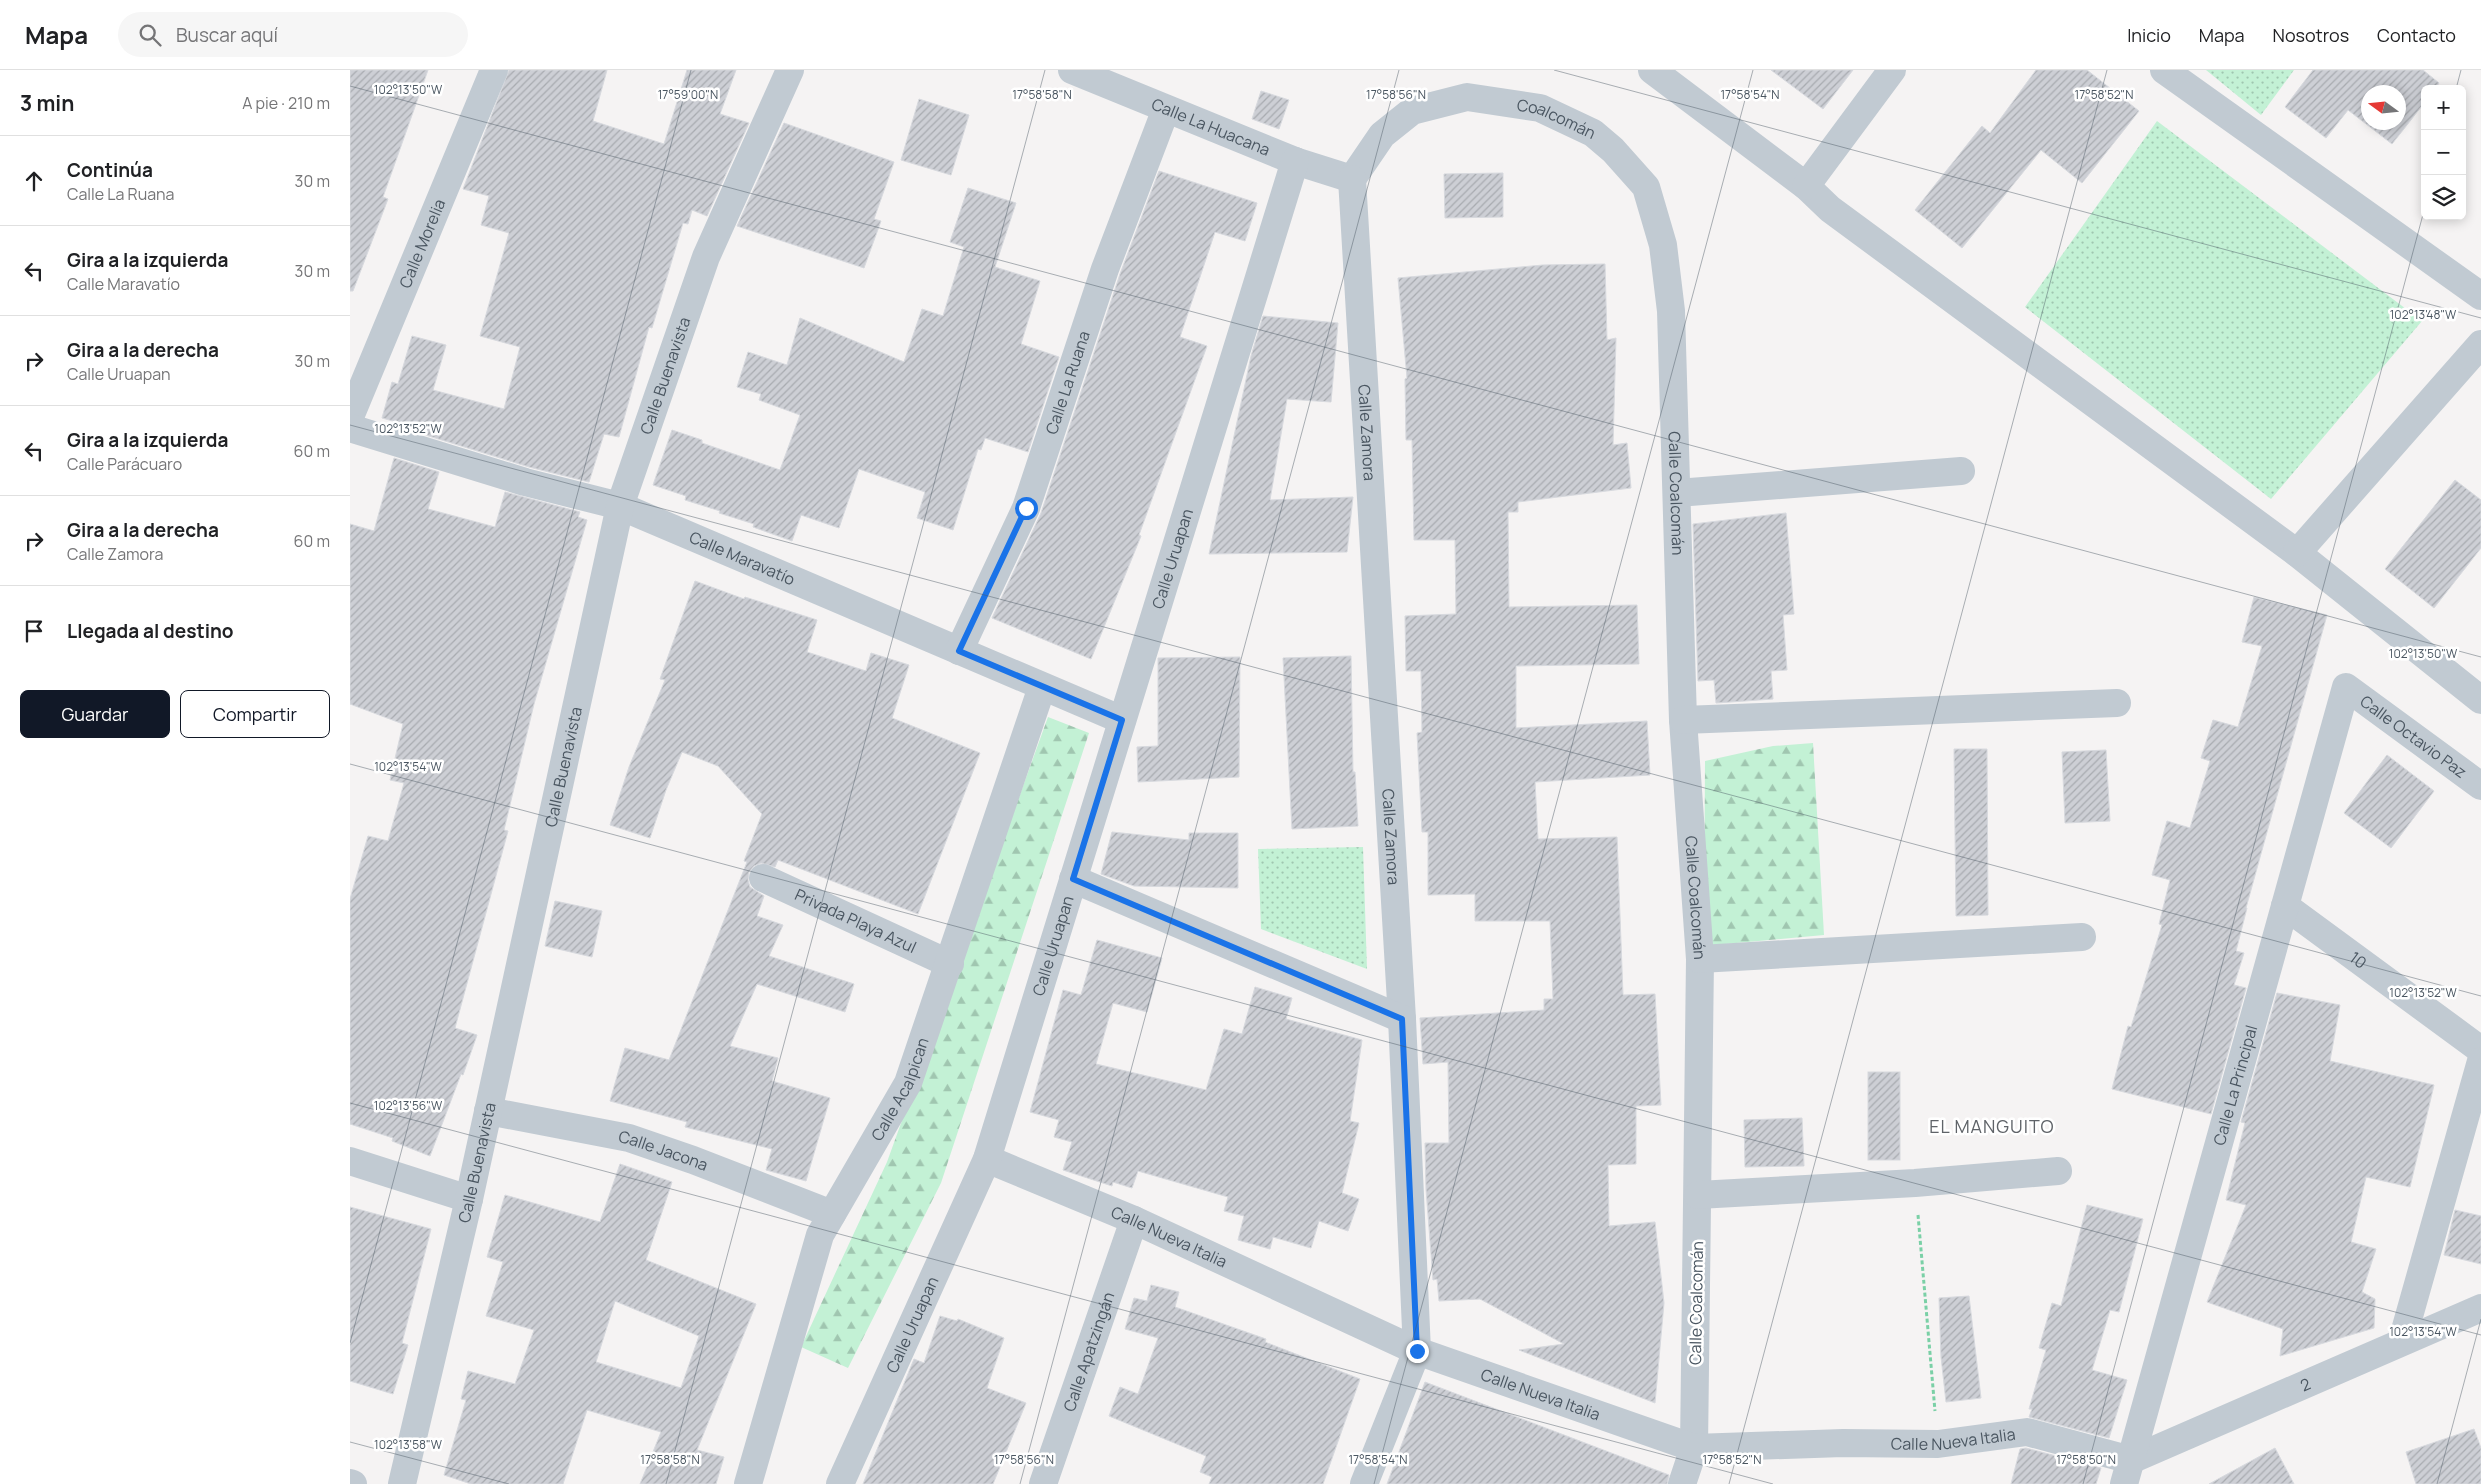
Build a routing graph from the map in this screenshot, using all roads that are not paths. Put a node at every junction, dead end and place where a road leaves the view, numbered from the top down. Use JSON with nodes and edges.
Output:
{"nodes":[{"id":1,"x":494,"y":70,"type":"edge"},
{"id":2,"x":790,"y":70,"type":"edge"},
{"id":3,"x":1072,"y":70,"type":"edge"},
{"id":4,"x":1652,"y":70,"type":"edge"},
{"id":5,"x":1892,"y":70,"type":"edge"},
{"id":6,"x":2164,"y":70,"type":"edge"},
{"id":7,"x":1166,"y":109,"type":"junction"},
{"id":8,"x":1295,"y":162,"type":"junction"},
{"id":9,"x":1352,"y":179,"type":"junction"},
{"id":10,"x":1806,"y":186,"type":"junction"},
{"id":11,"x":2481,"y":296,"type":"edge"},
{"id":12,"x":1672,"y":311,"type":"joint"},
{"id":13,"x":2481,"y":344,"type":"edge"},
{"id":14,"x":350,"y":417,"type":"edge"},
{"id":15,"x":350,"y":428,"type":"edge"},
{"id":16,"x":1961,"y":471,"type":"dead end"},
{"id":17,"x":1677,"y":493,"type":"junction"},
{"id":18,"x":620,"y":506,"type":"junction"},
{"id":19,"x":2297,"y":553,"type":"junction"},
{"id":20,"x":959,"y":651,"type":"junction"},
{"id":21,"x":1042,"y":687,"type":"junction"},
{"id":22,"x":2346,"y":687,"type":"joint"},
{"id":23,"x":2481,"y":700,"type":"edge"},
{"id":24,"x":2117,"y":703,"type":"dead end"},
{"id":25,"x":1122,"y":720,"type":"junction"},
{"id":26,"x":1683,"y":720,"type":"junction"},
{"id":27,"x":2481,"y":786,"type":"edge"},
{"id":28,"x":763,"y":878,"type":"dead end"},
{"id":29,"x":1073,"y":879,"type":"junction"},
{"id":30,"x":2285,"y":906,"type":"junction"},
{"id":31,"x":2082,"y":937,"type":"dead end"},
{"id":32,"x":1700,"y":959,"type":"junction"},
{"id":33,"x":950,"y":964,"type":"junction"},
{"id":34,"x":1402,"y":1019,"type":"junction"},
{"id":35,"x":2481,"y":1050,"type":"edge"},
{"id":36,"x":2481,"y":1061,"type":"edge"},
{"id":37,"x":488,"y":1111,"type":"junction"},
{"id":38,"x":987,"y":1159,"type":"junction"},
{"id":39,"x":350,"y":1161,"type":"edge"},
{"id":40,"x":2058,"y":1171,"type":"dead end"},
{"id":41,"x":1698,"y":1195,"type":"junction"},
{"id":42,"x":469,"y":1198,"type":"junction"},
{"id":43,"x":832,"y":1214,"type":"junction"},
{"id":44,"x":1134,"y":1220,"type":"junction"},
{"id":45,"x":2481,"y":1308,"type":"edge"},
{"id":46,"x":2402,"y":1341,"type":"junction"},
{"id":47,"x":1417,"y":1351,"type":"junction"},
{"id":48,"x":1694,"y":1448,"type":"junction"},
{"id":49,"x":2127,"y":1472,"type":"edge"},
{"id":50,"x":402,"y":1484,"type":"edge"},
{"id":51,"x":748,"y":1484,"type":"edge"},
{"id":52,"x":840,"y":1484,"type":"edge"},
{"id":53,"x":1043,"y":1484,"type":"edge"},
{"id":54,"x":1364,"y":1484,"type":"edge"},
{"id":55,"x":1682,"y":1484,"type":"edge"}],
"edges":[{"from":1,"to":14,"type":"street","name":"Calle Morelia"},
{"from":2,"to":18,"type":"street","name":"Calle Buenavista"},
{"from":3,"to":7,"type":"street","name":"Calle La Huacana"},
{"from":4,"to":10,"type":"street"},
{"from":5,"to":10,"type":"street"},
{"from":6,"to":11,"type":"street"},
{"from":7,"to":8,"type":"street","name":"Calle La Huacana"},
{"from":7,"to":20,"type":"street","name":"Calle La Ruana"},
{"from":8,"to":9,"type":"street","name":"Calle La Huacana"},
{"from":8,"to":25,"type":"street","name":"Calle Uruapan"},
{"from":9,"to":12,"type":"street","name":"Coalcomán"},
{"from":9,"to":34,"type":"street","name":"Calle Zamora"},
{"from":10,"to":19,"type":"street"},
{"from":12,"to":17,"type":"street","name":"Calle Coalcomán"},
{"from":13,"to":19,"type":"street"},
{"from":15,"to":18,"type":"street","name":"Calle Maravatío"},
{"from":16,"to":17,"type":"street"},
{"from":17,"to":26,"type":"street","name":"Calle Coalcomán"},
{"from":18,"to":20,"type":"street","name":"Calle Maravatío"},
{"from":18,"to":37,"type":"street","name":"Calle Buenavista"},
{"from":19,"to":23,"type":"street"},
{"from":20,"to":21,"type":"street","name":"Calle Maravatío"},
{"from":21,"to":25,"type":"street","name":"Calle Maravatío"},
{"from":21,"to":33,"type":"street","name":"Calle Acalpican"},
{"from":22,"to":27,"type":"street","name":"Calle Octavio Paz"},
{"from":22,"to":30,"type":"street","name":"Calle La Principal"},
{"from":24,"to":26,"type":"street"},
{"from":25,"to":29,"type":"street","name":"Calle Uruapan"},
{"from":26,"to":32,"type":"street","name":"Calle Coalcomán"},
{"from":28,"to":33,"type":"street","name":"Privada Playa Azul"},
{"from":29,"to":34,"type":"street"},
{"from":29,"to":38,"type":"street","name":"Calle Uruapan"},
{"from":30,"to":35,"type":"street","name":"10"},
{"from":30,"to":49,"type":"street","name":"Calle La Principal"},
{"from":31,"to":32,"type":"street"},
{"from":32,"to":41,"type":"street","name":"Calle Coalcomán"},
{"from":33,"to":43,"type":"street","name":"Calle Acalpican"},
{"from":34,"to":47,"type":"street","name":"Calle Zamora"},
{"from":36,"to":46,"type":"street"},
{"from":37,"to":42,"type":"street","name":"Calle Buenavista"},
{"from":37,"to":43,"type":"street","name":"Calle Jacona"},
{"from":38,"to":44,"type":"street","name":"Calle Nueva Italia"},
{"from":38,"to":52,"type":"street","name":"Calle Uruapan"},
{"from":39,"to":42,"type":"street"},
{"from":40,"to":41,"type":"street"},
{"from":41,"to":48,"type":"street","name":"Calle Coalcomán"},
{"from":42,"to":50,"type":"street","name":"Calle Buenavista"},
{"from":43,"to":51,"type":"street","name":"Calle Acalpican"},
{"from":44,"to":47,"type":"street","name":"Calle Nueva Italia"},
{"from":44,"to":53,"type":"street","name":"Calle Apatzingán"},
{"from":45,"to":46,"type":"street","name":"2"},
{"from":46,"to":49,"type":"street","name":"2"},
{"from":47,"to":48,"type":"street","name":"Calle Nueva Italia"},
{"from":47,"to":54,"type":"street","name":"Calle Zamora"},
{"from":48,"to":49,"type":"street","name":"Calle Nueva Italia"},
{"from":48,"to":55,"type":"street","name":"Calle Coalcomán"}]}
